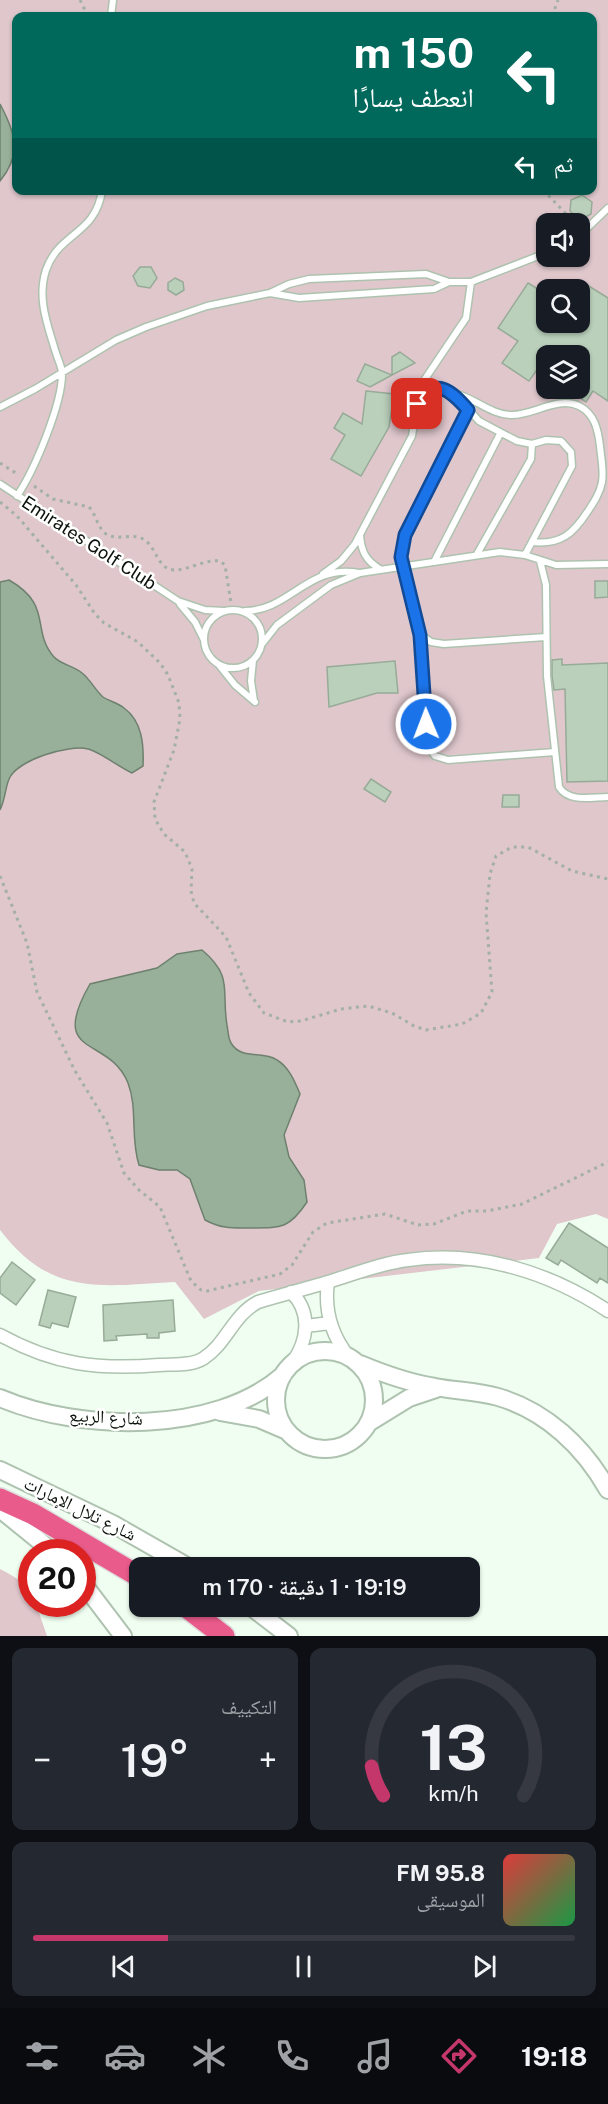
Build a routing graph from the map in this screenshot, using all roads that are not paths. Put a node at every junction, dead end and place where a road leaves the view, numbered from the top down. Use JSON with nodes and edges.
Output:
{"nodes":[{"id":1,"x":101,"y":195,"type":"edge"},
{"id":2,"x":608,"y":208,"type":"edge"},
{"id":3,"x":590,"y":225,"type":"edge"},
{"id":4,"x":536,"y":257,"type":"edge"},
{"id":5,"x":449,"y":282,"type":"junction"},
{"id":6,"x":471,"y":282,"type":"junction"},
{"id":7,"x":270,"y":293,"type":"junction"},
{"id":8,"x":62,"y":372,"type":"junction"},
{"id":9,"x":453,"y":392,"type":"junction"},
{"id":10,"x":422,"y":397,"type":"junction"},
{"id":11,"x":0,"y":406,"type":"edge"},
{"id":12,"x":468,"y":410,"type":"junction"},
{"id":13,"x":500,"y":434,"type":"junction"},
{"id":14,"x":532,"y":444,"type":"junction"},
{"id":15,"x":0,"y":484,"type":"edge"},
{"id":16,"x":17,"y":496,"type":"junction"},
{"id":17,"x":360,"y":534,"type":"junction"},
{"id":18,"x":532,"y":542,"type":"junction"},
{"id":19,"x":477,"y":554,"type":"junction"},
{"id":20,"x":525,"y":555,"type":"junction"},
{"id":21,"x":435,"y":560,"type":"junction"},
{"id":22,"x":540,"y":561,"type":"junction"},
{"id":23,"x":402,"y":564,"type":"junction"},
{"id":24,"x":608,"y":564,"type":"edge"},
{"id":25,"x":380,"y":569,"type":"junction"},
{"id":26,"x":360,"y":573,"type":"junction"},
{"id":27,"x":323,"y":574,"type":"junction"},
{"id":28,"x":178,"y":601,"type":"junction"},
{"id":29,"x":224,"y":611,"type":"junction"},
{"id":30,"x":241,"y":611,"type":"junction"},
{"id":31,"x":420,"y":635,"type":"junction"},
{"id":32,"x":546,"y":637,"type":"junction"},
{"id":33,"x":204,"y":641,"type":"junction"},
{"id":34,"x":262,"y":644,"type":"junction"},
{"id":35,"x":253,"y":660,"type":"junction"},
{"id":36,"x":219,"y":664,"type":"junction"},
{"id":37,"x":555,"y":752,"type":"junction"},
{"id":38,"x":608,"y":797,"type":"edge"},
{"id":39,"x":328,"y":1282,"type":"junction"},
{"id":40,"x":291,"y":1292,"type":"junction"},
{"id":41,"x":608,"y":1311,"type":"edge"},
{"id":42,"x":330,"y":1323,"type":"junction"},
{"id":43,"x":306,"y":1326,"type":"junction"},
{"id":44,"x":0,"y":1335,"type":"edge"},
{"id":45,"x":354,"y":1360,"type":"junction"},
{"id":46,"x":288,"y":1369,"type":"junction"},
{"id":47,"x":438,"y":1388,"type":"junction"},
{"id":48,"x":0,"y":1398,"type":"edge"},
{"id":49,"x":213,"y":1412,"type":"junction"},
{"id":50,"x":370,"y":1422,"type":"junction"},
{"id":51,"x":287,"y":1431,"type":"junction"},
{"id":52,"x":0,"y":1470,"type":"edge"},
{"id":53,"x":608,"y":1490,"type":"edge"},
{"id":54,"x":0,"y":1499,"type":"edge"},
{"id":55,"x":0,"y":1509,"type":"edge"},
{"id":56,"x":37,"y":1539,"type":"edge"},
{"id":57,"x":171,"y":1557,"type":"edge"},
{"id":58,"x":129,"y":1571,"type":"edge"},
{"id":59,"x":96,"y":1600,"type":"edge"},
{"id":60,"x":199,"y":1617,"type":"edge"},
{"id":61,"x":264,"y":1617,"type":"edge"},
{"id":62,"x":123,"y":1636,"type":"edge"},
{"id":63,"x":224,"y":1636,"type":"edge"},
{"id":64,"x":289,"y":1636,"type":"edge"}],
"edges":[{"from":1,"to":8,"type":"lane"},
{"from":2,"to":3,"type":"lane"},
{"from":4,"to":6,"type":"lane"},
{"from":5,"to":6,"type":"lane"},
{"from":5,"to":7,"type":"lane"},
{"from":5,"to":7,"type":"lane"},
{"from":6,"to":10,"type":"lane"},
{"from":7,"to":8,"type":"lane"},
{"from":8,"to":11,"type":"lane"},
{"from":8,"to":16,"type":"lane"},
{"from":9,"to":10,"type":"lane"},
{"from":9,"to":12,"type":"lane"},
{"from":9,"to":18,"type":"lane"},
{"from":10,"to":17,"type":"lane"},
{"from":12,"to":13,"type":"lane"},
{"from":12,"to":23,"type":"lane"},
{"from":13,"to":14,"type":"lane"},
{"from":13,"to":21,"type":"lane"},
{"from":14,"to":18,"type":"lane"},
{"from":14,"to":19,"type":"lane"},
{"from":15,"to":16,"type":"lane","name":"Emirates Golf Club"},
{"from":16,"to":28,"type":"lane","name":"Emirates Golf Club"},
{"from":17,"to":25,"type":"lane"},
{"from":17,"to":27,"type":"lane"},
{"from":18,"to":20,"type":"lane"},
{"from":19,"to":20,"type":"lane"},
{"from":19,"to":21,"type":"lane"},
{"from":20,"to":22,"type":"lane"},
{"from":21,"to":23,"type":"lane"},
{"from":22,"to":24,"type":"lane"},
{"from":22,"to":32,"type":"lane"},
{"from":23,"to":25,"type":"lane"},
{"from":23,"to":31,"type":"lane"},
{"from":25,"to":26,"type":"lane"},
{"from":26,"to":27,"type":"lane"},
{"from":26,"to":34,"type":"lane"},
{"from":27,"to":30,"type":"lane"},
{"from":28,"to":29,"type":"lane"},
{"from":28,"to":33,"type":"lane"},
{"from":29,"to":30,"type":"lane"},
{"from":29,"to":33,"type":"lane"},
{"from":30,"to":34,"type":"lane"},
{"from":31,"to":32,"type":"lane"},
{"from":31,"to":37,"type":"lane"},
{"from":32,"to":37,"type":"lane"},
{"from":33,"to":36,"type":"lane"},
{"from":34,"to":35,"type":"lane"},
{"from":35,"to":36,"type":"lane"},
{"from":35,"to":36,"type":"lane"},
{"from":37,"to":38,"type":"lane"},
{"from":39,"to":40,"type":"street"},
{"from":39,"to":41,"type":"street"},
{"from":39,"to":42,"type":"street"},
{"from":40,"to":43,"type":"street"},
{"from":40,"to":44,"type":"street"},
{"from":42,"to":43,"type":"street"},
{"from":42,"to":45,"type":"street"},
{"from":43,"to":46,"type":"street"},
{"from":45,"to":46,"type":"main road"},
{"from":45,"to":47,"type":"main road"},
{"from":45,"to":50,"type":"main road"},
{"from":46,"to":49,"type":"main road","name":"شارع الربيع"},
{"from":46,"to":51,"type":"main road"},
{"from":47,"to":50,"type":"main road"},
{"from":47,"to":53,"type":"main road"},
{"from":48,"to":49,"type":"main road","name":"شارع الربيع"},
{"from":49,"to":51,"type":"main road","name":"شارع الربيع"},
{"from":50,"to":51,"type":"main road"},
{"from":52,"to":57,"type":"main road","name":"شارع تلال الإمارات"},
{"from":54,"to":58,"type":"highway"},
{"from":55,"to":56,"type":"main road"},
{"from":59,"to":62,"type":"main road"},
{"from":60,"to":63,"type":"highway"},
{"from":61,"to":64,"type":"main road"}]}
